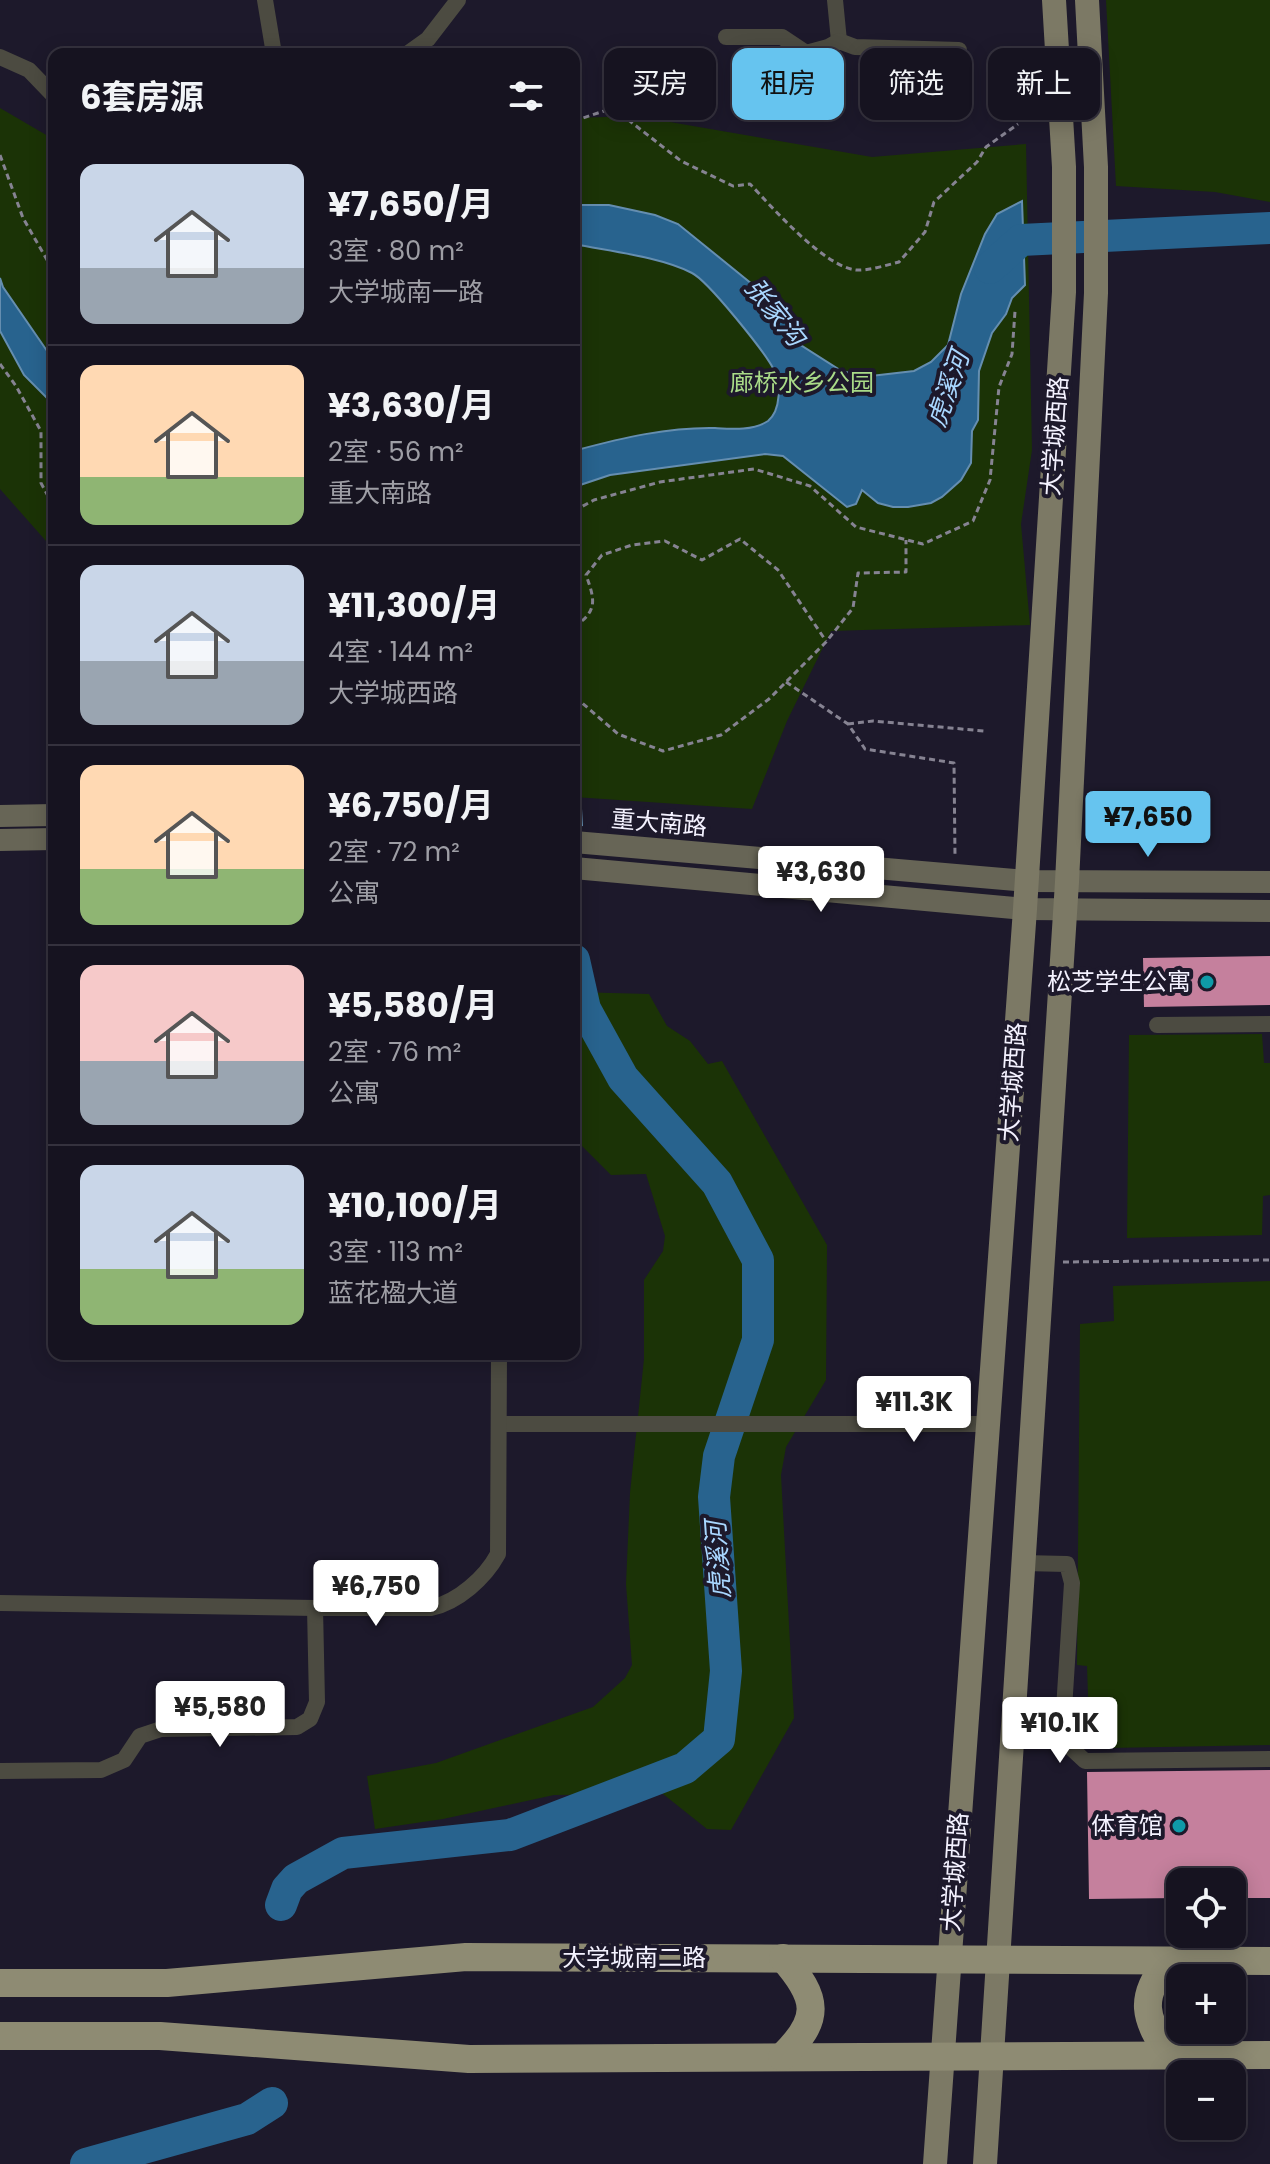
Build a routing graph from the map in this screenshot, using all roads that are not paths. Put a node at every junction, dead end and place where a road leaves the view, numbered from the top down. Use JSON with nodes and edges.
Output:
{"nodes":[{"id":1,"x":265,"y":0,"type":"edge"},
{"id":2,"x":458,"y":0,"type":"edge"},
{"id":3,"x":835,"y":0,"type":"edge"},
{"id":4,"x":1054,"y":0,"type":"edge"},
{"id":5,"x":1087,"y":0,"type":"edge"},
{"id":6,"x":726,"y":37,"type":"dead end"},
{"id":7,"x":839,"y":41,"type":"junction"},
{"id":8,"x":273,"y":48,"type":"edge"},
{"id":9,"x":415,"y":48,"type":"edge"},
{"id":10,"x":890,"y":48,"type":"edge"},
{"id":11,"x":0,"y":57,"type":"edge"},
{"id":12,"x":48,"y":90,"type":"edge"},
{"id":13,"x":48,"y":815,"type":"edge"},
{"id":14,"x":0,"y":816,"type":"edge"},
{"id":15,"x":48,"y":839,"type":"edge"},
{"id":16,"x":0,"y":840,"type":"edge"},
{"id":17,"x":580,"y":843,"type":"edge"},
{"id":18,"x":580,"y":869,"type":"edge"},
{"id":19,"x":1026,"y":881,"type":"junction"},
{"id":20,"x":1067,"y":882,"type":"junction"},
{"id":21,"x":1270,"y":882,"type":"edge"},
{"id":22,"x":1025,"y":909,"type":"junction"},
{"id":23,"x":1066,"y":910,"type":"junction"},
{"id":24,"x":1270,"y":911,"type":"edge"},
{"id":25,"x":1270,"y":1024,"type":"edge"},
{"id":26,"x":1157,"y":1025,"type":"dead end"},
{"id":27,"x":499,"y":1360,"type":"edge"},
{"id":28,"x":499,"y":1424,"type":"junction"},
{"id":29,"x":987,"y":1424,"type":"junction"},
{"id":30,"x":1023,"y":1563,"type":"junction"},
{"id":31,"x":0,"y":1603,"type":"edge"},
{"id":32,"x":315,"y":1608,"type":"junction"},
{"id":33,"x":1270,"y":1759,"type":"edge"},
{"id":34,"x":0,"y":1771,"type":"edge"},
{"id":35,"x":783,"y":1958,"type":"junction"},
{"id":36,"x":949,"y":1960,"type":"junction"},
{"id":37,"x":997,"y":1961,"type":"junction"},
{"id":38,"x":1168,"y":1961,"type":"junction"},
{"id":39,"x":1270,"y":1961,"type":"edge"},
{"id":40,"x":0,"y":1983,"type":"edge"},
{"id":41,"x":0,"y":2036,"type":"edge"},
{"id":42,"x":1270,"y":2055,"type":"edge"},
{"id":43,"x":942,"y":2056,"type":"junction"},
{"id":44,"x":1170,"y":2056,"type":"junction"},
{"id":45,"x":782,"y":2057,"type":"junction"},
{"id":46,"x":991,"y":2057,"type":"junction"},
{"id":47,"x":935,"y":2164,"type":"edge"},
{"id":48,"x":985,"y":2164,"type":"edge"}],
"edges":[{"from":1,"to":8,"type":"street"},
{"from":2,"to":9,"type":"street"},
{"from":3,"to":7,"type":"street"},
{"from":4,"to":19,"type":"main road","name":"大学城西路"},
{"from":5,"to":20,"type":"main road","name":"大学城西路"},
{"from":6,"to":7,"type":"street"},
{"from":7,"to":10,"type":"street"},
{"from":11,"to":12,"type":"street"},
{"from":13,"to":14,"type":"main road"},
{"from":15,"to":16,"type":"main road"},
{"from":17,"to":19,"type":"main road","name":"重大南路"},
{"from":18,"to":22,"type":"main road"},
{"from":19,"to":20,"type":"main road","name":"重大南路"},
{"from":19,"to":22,"type":"main road","name":"大学城西路"},
{"from":20,"to":21,"type":"main road","name":"重大南路"},
{"from":20,"to":23,"type":"main road","name":"大学城西路"},
{"from":22,"to":23,"type":"main road"},
{"from":22,"to":29,"type":"main road","name":"大学城西路"},
{"from":23,"to":24,"type":"main road"},
{"from":23,"to":30,"type":"main road","name":"大学城西路"},
{"from":25,"to":26,"type":"street"},
{"from":27,"to":28,"type":"street"},
{"from":28,"to":29,"type":"street"},
{"from":28,"to":32,"type":"street"},
{"from":29,"to":36,"type":"main road","name":"大学城西路"},
{"from":30,"to":33,"type":"street"},
{"from":30,"to":37,"type":"main road","name":"大学城西路"},
{"from":31,"to":32,"type":"street"},
{"from":32,"to":34,"type":"street"},
{"from":35,"to":36,"type":"highway","name":"大学城南二路"},
{"from":35,"to":40,"type":"highway","name":"大学城南二路"},
{"from":35,"to":45,"type":"highway"},
{"from":36,"to":37,"type":"highway","name":"大学城南二路"},
{"from":36,"to":43,"type":"main road","name":"大学城西路"},
{"from":37,"to":38,"type":"highway","name":"大学城南二路"},
{"from":37,"to":46,"type":"main road","name":"大学城西路"},
{"from":38,"to":39,"type":"highway","name":"大学城南二路"},
{"from":38,"to":44,"type":"highway"},
{"from":41,"to":45,"type":"highway"},
{"from":42,"to":44,"type":"highway"},
{"from":43,"to":45,"type":"highway"},
{"from":43,"to":46,"type":"highway"},
{"from":43,"to":47,"type":"main road","name":"大学城西路"},
{"from":44,"to":46,"type":"highway"},
{"from":46,"to":48,"type":"main road","name":"大学城西路"}]}
